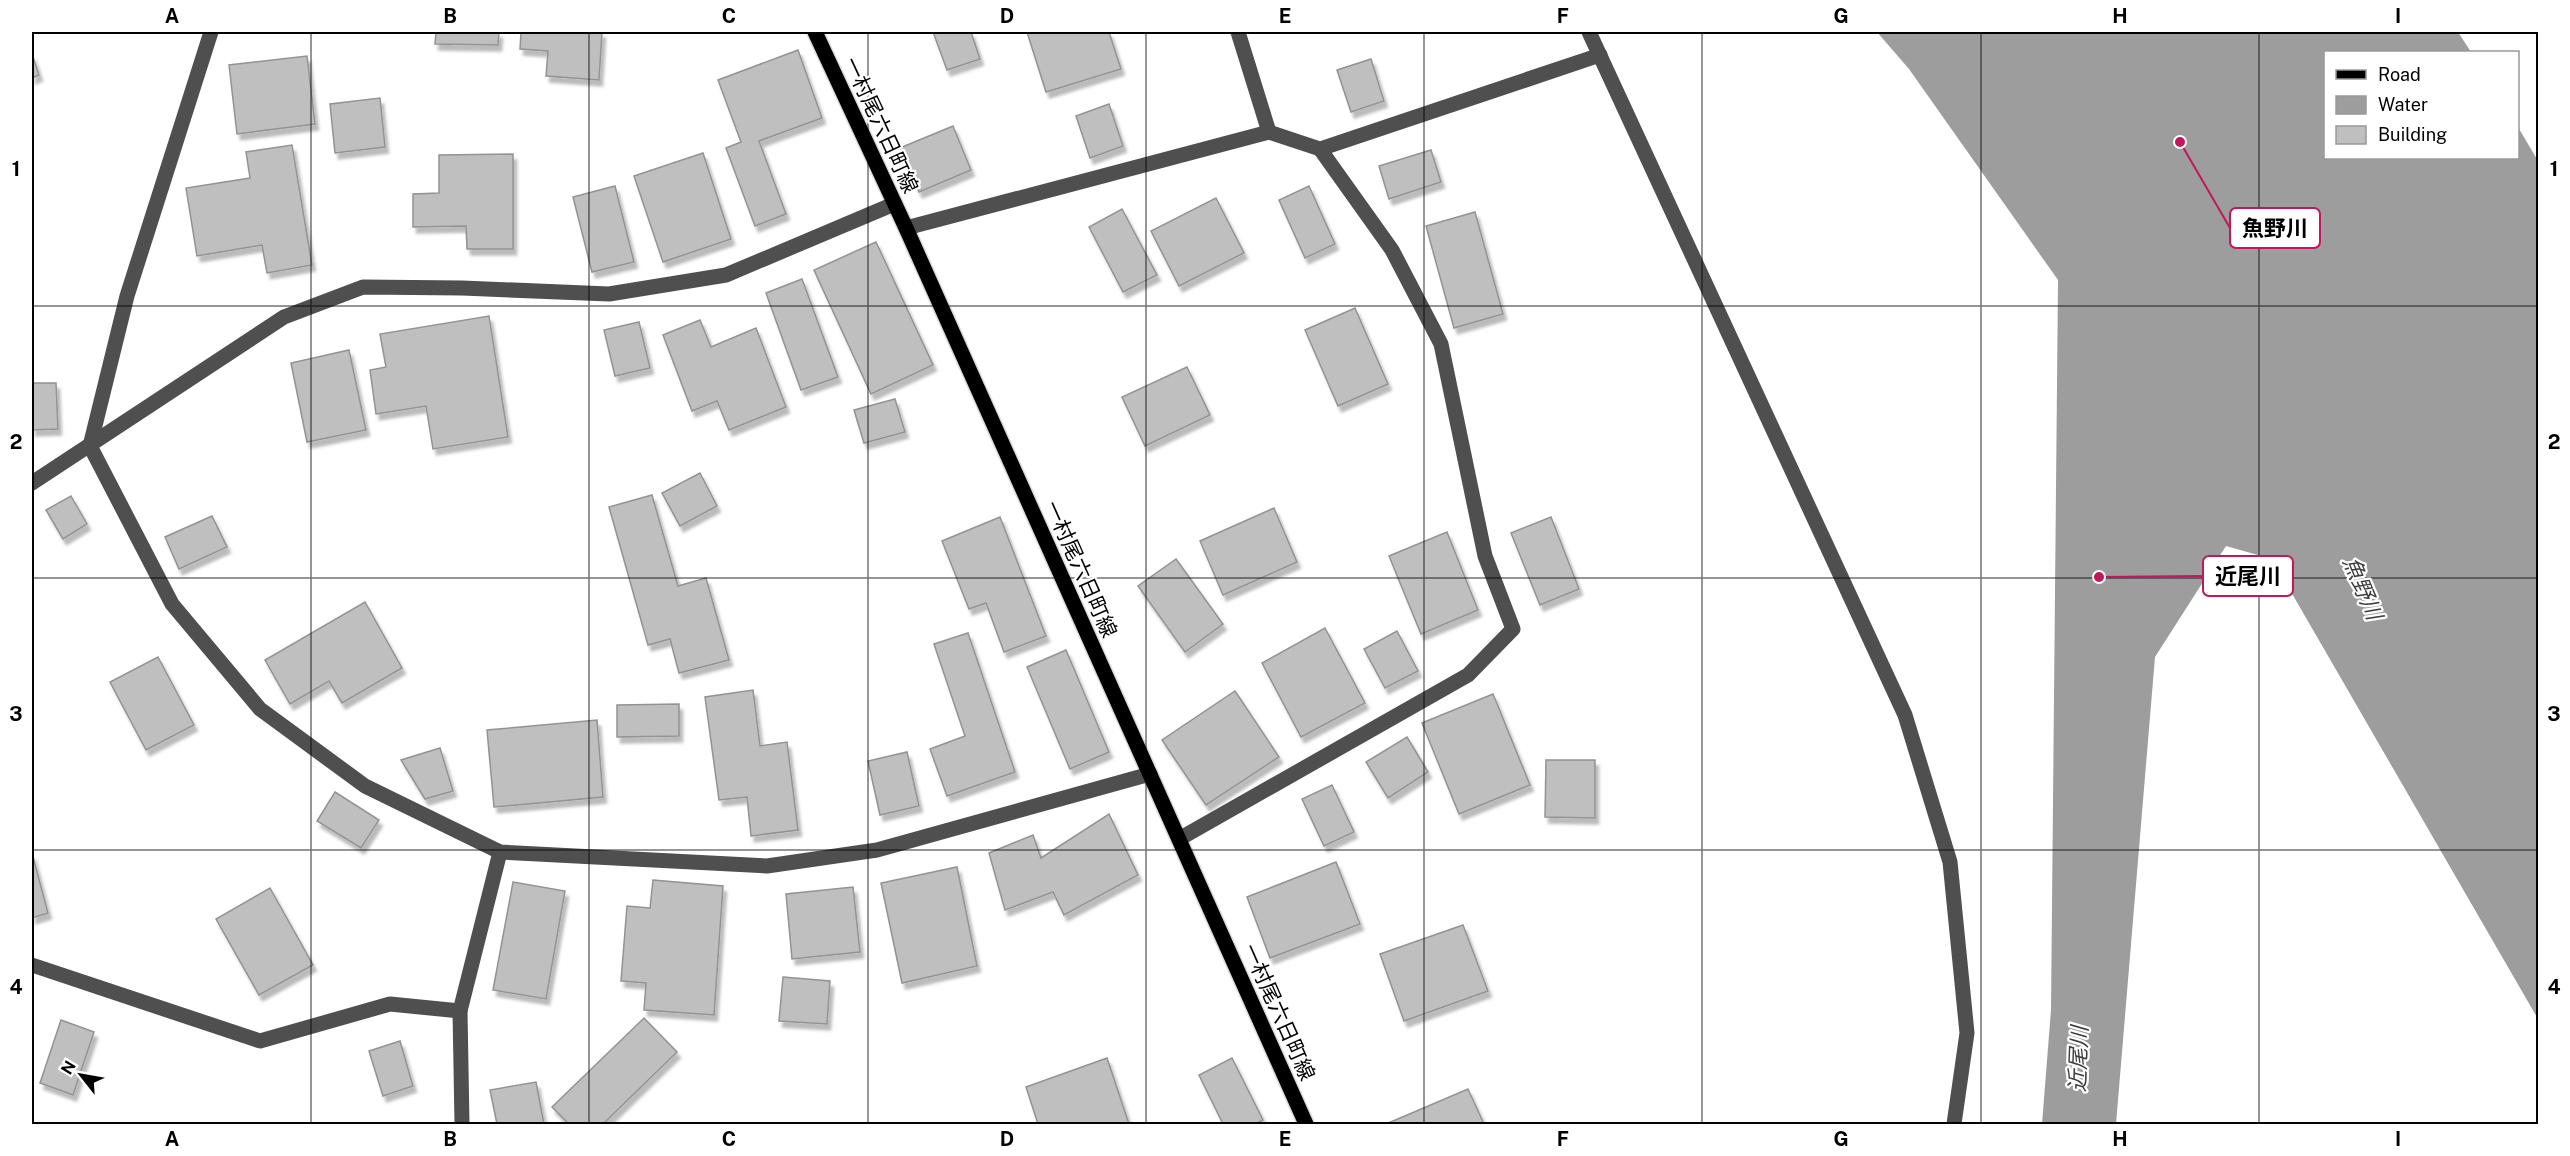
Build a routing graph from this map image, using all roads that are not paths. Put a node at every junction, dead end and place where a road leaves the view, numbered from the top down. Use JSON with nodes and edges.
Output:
{"nodes":[{"id":1,"x":211,"y":32,"type":"edge"},
{"id":2,"x":815,"y":32,"type":"edge"},
{"id":3,"x":1238,"y":32,"type":"edge"},
{"id":4,"x":1589,"y":32,"type":"edge"},
{"id":5,"x":1600,"y":55,"type":"junction"},
{"id":6,"x":1269,"y":132,"type":"junction"},
{"id":7,"x":1320,"y":149,"type":"junction"},
{"id":8,"x":894,"y":204,"type":"junction"},
{"id":9,"x":906,"y":228,"type":"junction"},
{"id":10,"x":90,"y":446,"type":"junction"},
{"id":11,"x":32,"y":483,"type":"edge"},
{"id":12,"x":1150,"y":774,"type":"junction"},
{"id":13,"x":1179,"y":839,"type":"junction"},
{"id":14,"x":500,"y":852,"type":"junction"},
{"id":15,"x":32,"y":965,"type":"edge"},
{"id":16,"x":460,"y":1011,"type":"junction"},
{"id":17,"x":462,"y":1125,"type":"edge"},
{"id":18,"x":1306,"y":1125,"type":"edge"},
{"id":19,"x":1954,"y":1125,"type":"edge"}],
"edges":[{"from":1,"to":10,"type":"street"},
{"from":2,"to":8,"type":"main road","name":"一村尾六日町線"},
{"from":3,"to":6,"type":"street"},
{"from":4,"to":5,"type":"street"},
{"from":5,"to":7,"type":"street"},
{"from":5,"to":19,"type":"street"},
{"from":6,"to":7,"type":"street"},
{"from":6,"to":9,"type":"street"},
{"from":7,"to":13,"type":"street"},
{"from":8,"to":9,"type":"main road","name":"一村尾六日町線"},
{"from":8,"to":10,"type":"street"},
{"from":9,"to":12,"type":"main road","name":"一村尾六日町線"},
{"from":10,"to":11,"type":"street"},
{"from":10,"to":14,"type":"street"},
{"from":12,"to":13,"type":"main road","name":"一村尾六日町線"},
{"from":12,"to":14,"type":"street"},
{"from":13,"to":18,"type":"main road","name":"一村尾六日町線"},
{"from":14,"to":16,"type":"street"},
{"from":15,"to":16,"type":"street"},
{"from":16,"to":17,"type":"street"}]}
